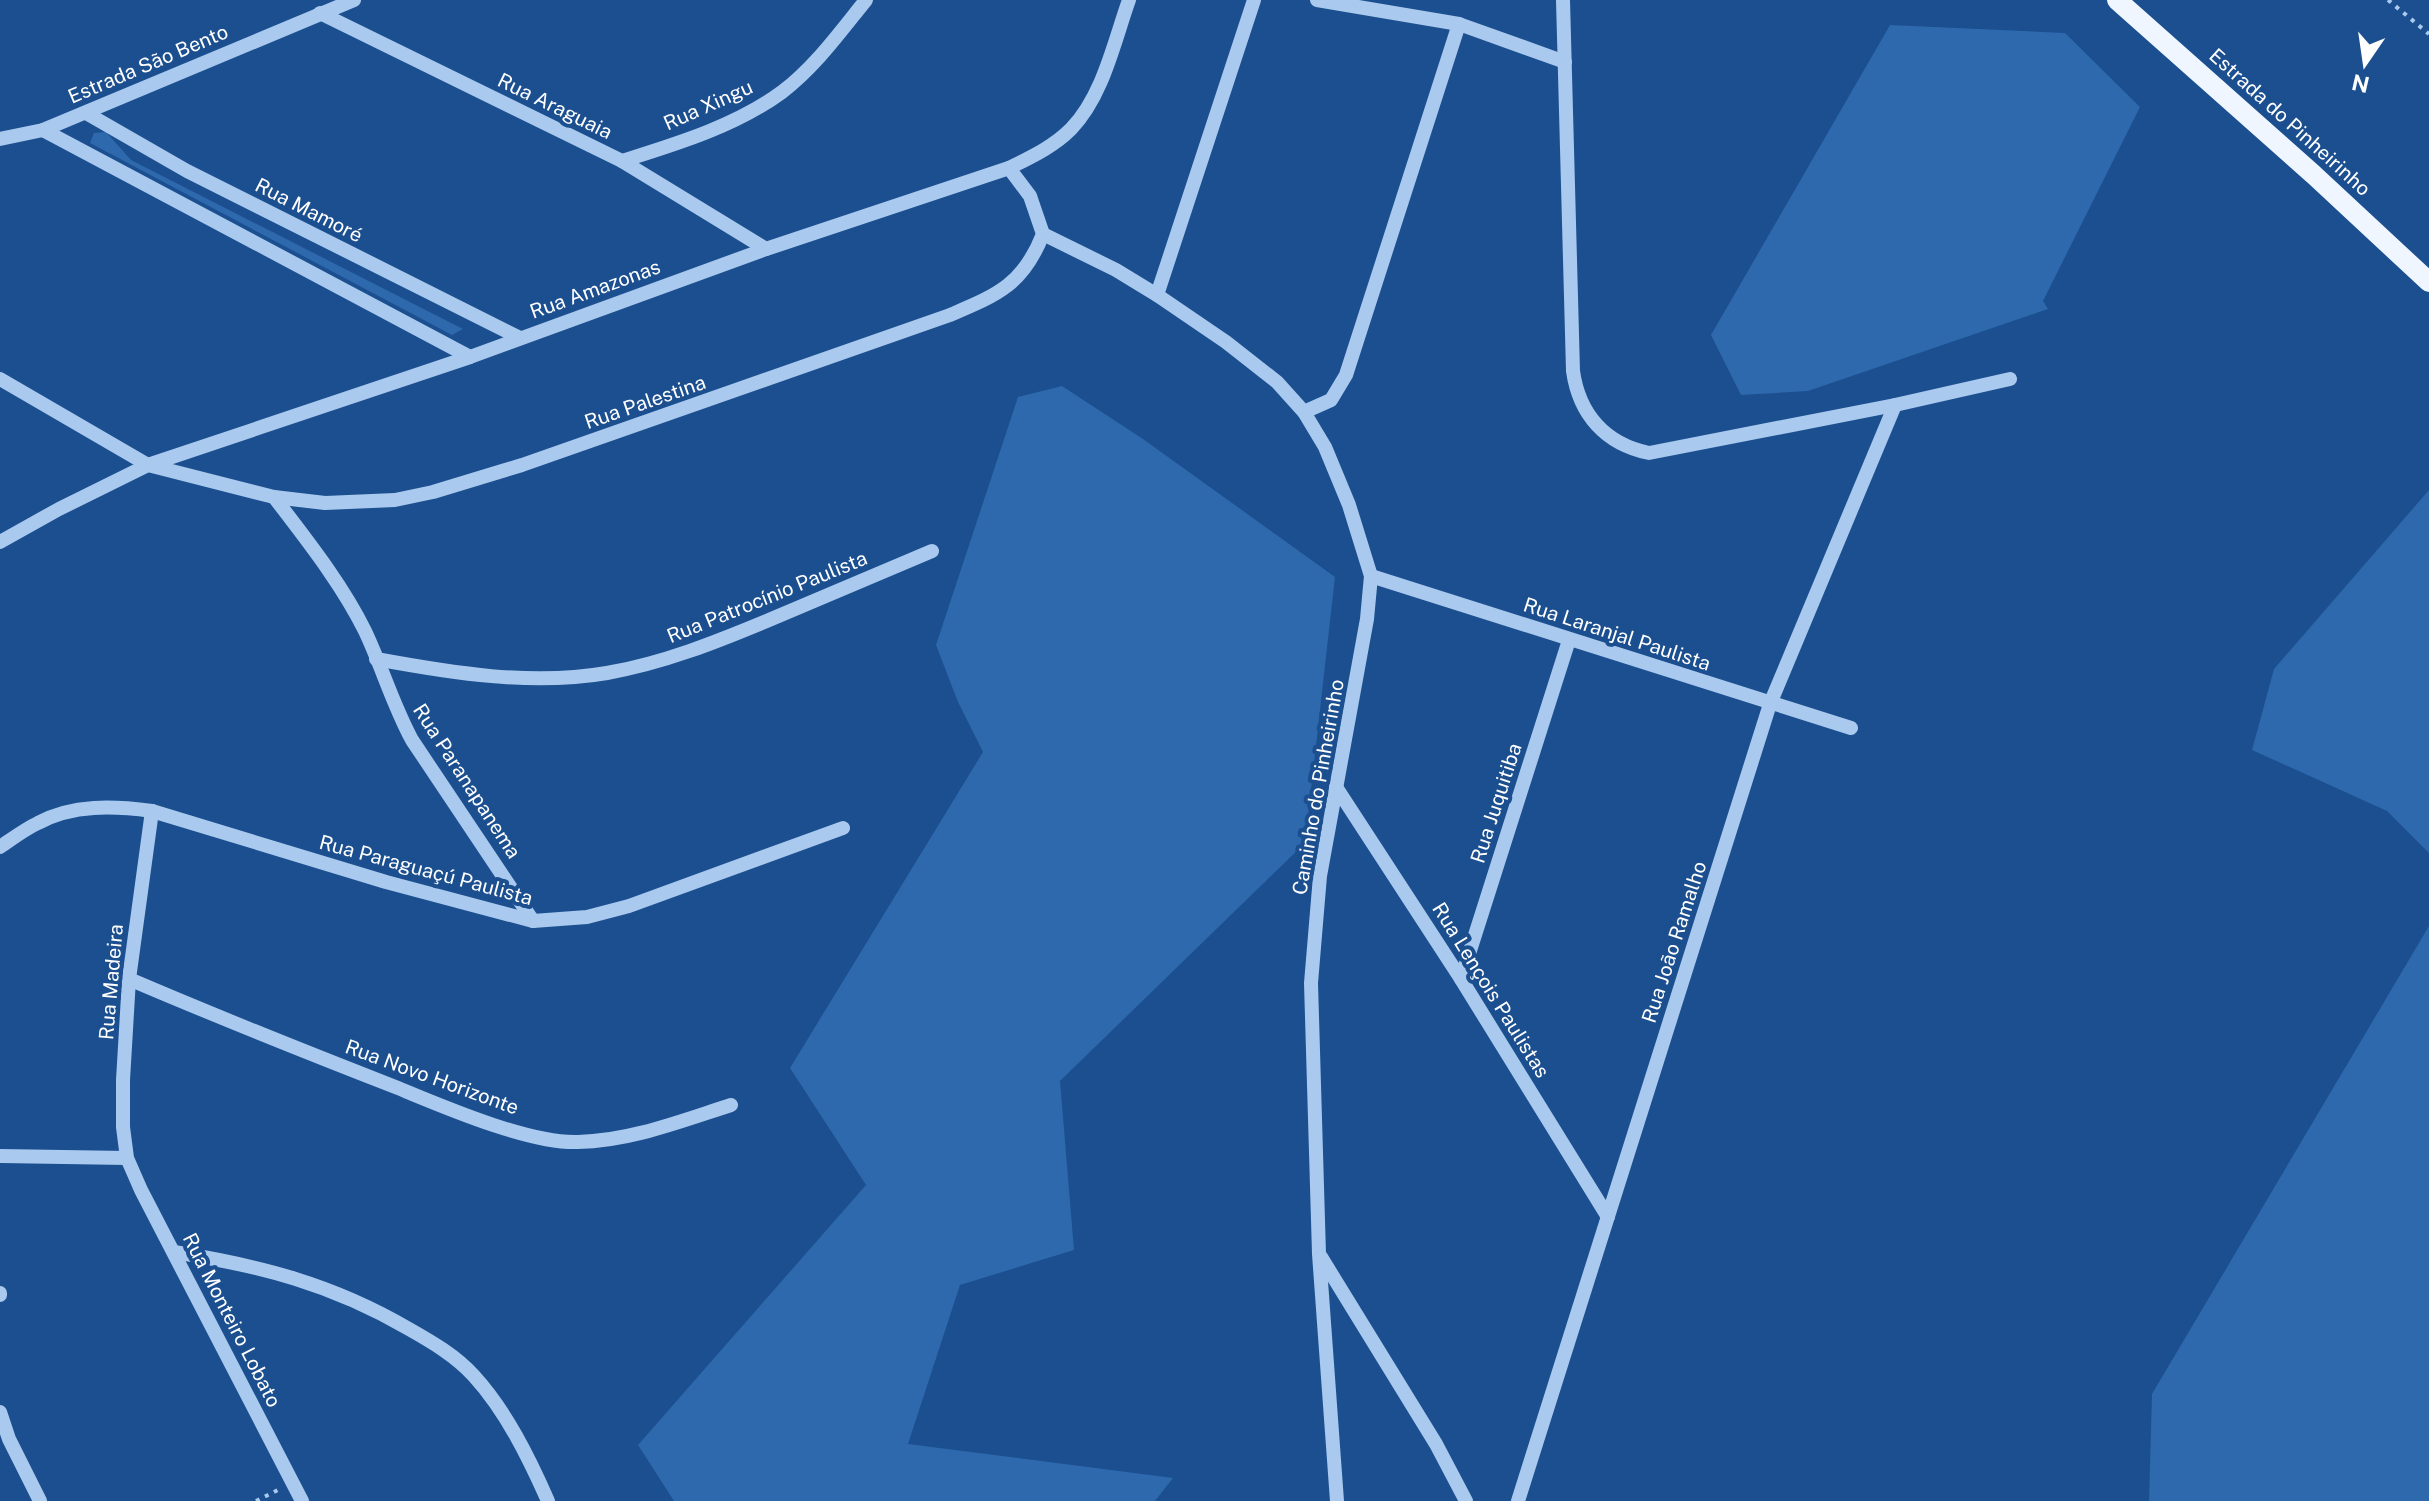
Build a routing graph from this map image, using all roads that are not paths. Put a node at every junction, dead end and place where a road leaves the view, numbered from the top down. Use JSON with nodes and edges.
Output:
{"nodes":[{"id":1,"x":354,"y":0,"type":"edge"},
{"id":2,"x":866,"y":0,"type":"edge"},
{"id":3,"x":1129,"y":0,"type":"edge"},
{"id":4,"x":1254,"y":0,"type":"edge"},
{"id":5,"x":1317,"y":0,"type":"edge"},
{"id":6,"x":1563,"y":0,"type":"edge"},
{"id":7,"x":2117,"y":0,"type":"edge"},
{"id":8,"x":320,"y":13,"type":"junction"},
{"id":9,"x":1459,"y":24,"type":"junction"},
{"id":10,"x":1565,"y":62,"type":"junction"},
{"id":11,"x":86,"y":113,"type":"junction"},
{"id":12,"x":43,"y":130,"type":"junction"},
{"id":13,"x":0,"y":139,"type":"edge"},
{"id":14,"x":622,"y":161,"type":"junction"},
{"id":15,"x":1009,"y":168,"type":"junction"},
{"id":16,"x":1043,"y":234,"type":"junction"},
{"id":17,"x":766,"y":249,"type":"junction"},
{"id":18,"x":2429,"y":282,"type":"edge"},
{"id":19,"x":1157,"y":295,"type":"junction"},
{"id":20,"x":518,"y":337,"type":"junction"},
{"id":21,"x":470,"y":357,"type":"junction"},
{"id":22,"x":0,"y":379,"type":"edge"},
{"id":23,"x":2010,"y":379,"type":"dead end"},
{"id":24,"x":1895,"y":405,"type":"junction"},
{"id":25,"x":1304,"y":412,"type":"junction"},
{"id":26,"x":148,"y":465,"type":"junction"},
{"id":27,"x":274,"y":497,"type":"junction"},
{"id":28,"x":0,"y":542,"type":"edge"},
{"id":29,"x":932,"y":551,"type":"dead end"},
{"id":30,"x":1371,"y":576,"type":"junction"},
{"id":31,"x":1569,"y":640,"type":"junction"},
{"id":32,"x":376,"y":659,"type":"junction"},
{"id":33,"x":1770,"y":704,"type":"junction"},
{"id":34,"x":1851,"y":728,"type":"dead end"},
{"id":35,"x":1336,"y":787,"type":"junction"},
{"id":36,"x":152,"y":811,"type":"junction"},
{"id":37,"x":843,"y":828,"type":"dead end"},
{"id":38,"x":0,"y":847,"type":"edge"},
{"id":39,"x":533,"y":921,"type":"junction"},
{"id":40,"x":129,"y":979,"type":"junction"},
{"id":41,"x":1461,"y":979,"type":"junction"},
{"id":42,"x":731,"y":1105,"type":"dead end"},
{"id":43,"x":0,"y":1156,"type":"edge"},
{"id":44,"x":127,"y":1158,"type":"junction"},
{"id":45,"x":1608,"y":1217,"type":"junction"},
{"id":46,"x":174,"y":1252,"type":"junction"},
{"id":47,"x":1319,"y":1254,"type":"junction"},
{"id":48,"x":0,"y":1412,"type":"edge"},
{"id":49,"x":40,"y":1501,"type":"edge"},
{"id":50,"x":302,"y":1501,"type":"edge"},
{"id":51,"x":548,"y":1501,"type":"edge"},
{"id":52,"x":1337,"y":1501,"type":"edge"},
{"id":53,"x":1466,"y":1501,"type":"edge"},
{"id":54,"x":1518,"y":1501,"type":"edge"}],
"edges":[{"from":1,"to":8,"type":"street","name":"Estrada São Bento"},
{"from":2,"to":14,"type":"street","name":"Rua Xingu"},
{"from":3,"to":15,"type":"street","name":"Rua Amazonas"},
{"from":4,"to":19,"type":"street"},
{"from":5,"to":9,"type":"street"},
{"from":6,"to":10,"type":"street"},
{"from":7,"to":18,"type":"main road","name":"Estrada do Pinheirinho"},
{"from":8,"to":11,"type":"street","name":"Estrada São Bento"},
{"from":8,"to":14,"type":"street","name":"Rua Araguaia"},
{"from":9,"to":10,"type":"street"},
{"from":9,"to":25,"type":"street"},
{"from":10,"to":24,"type":"street"},
{"from":11,"to":12,"type":"street","name":"Estrada São Bento"},
{"from":11,"to":20,"type":"street","name":"Rua Mamoré"},
{"from":12,"to":13,"type":"street","name":"Estrada São Bento"},
{"from":12,"to":21,"type":"street"},
{"from":14,"to":17,"type":"street","name":"Rua Araguaia"},
{"from":15,"to":16,"type":"street"},
{"from":15,"to":17,"type":"street","name":"Rua Amazonas"},
{"from":16,"to":19,"type":"street","name":"Caminho do Pinheirinho"},
{"from":16,"to":27,"type":"street","name":"Rua Palestina"},
{"from":17,"to":20,"type":"street","name":"Rua Amazonas"},
{"from":19,"to":25,"type":"street","name":"Caminho do Pinheirinho"},
{"from":20,"to":21,"type":"street","name":"Rua Amazonas"},
{"from":21,"to":26,"type":"street","name":"Rua Amazonas"},
{"from":22,"to":26,"type":"street","name":"Rua Palestina"},
{"from":23,"to":24,"type":"street"},
{"from":24,"to":33,"type":"street","name":"Rua João Ramalho"},
{"from":25,"to":30,"type":"street","name":"Caminho do Pinheirinho"},
{"from":26,"to":27,"type":"street","name":"Rua Palestina"},
{"from":26,"to":28,"type":"street","name":"Rua Amazonas"},
{"from":27,"to":32,"type":"street","name":"Rua Paranapanema"},
{"from":29,"to":32,"type":"street","name":"Rua Patrocínio Paulista"},
{"from":30,"to":31,"type":"street","name":"Rua Laranjal Paulista"},
{"from":30,"to":35,"type":"street","name":"Caminho do Pinheirinho"},
{"from":31,"to":33,"type":"street","name":"Rua Laranjal Paulista"},
{"from":31,"to":41,"type":"street","name":"Rua Juquitiba"},
{"from":32,"to":39,"type":"street","name":"Rua Paranapanema"},
{"from":33,"to":34,"type":"street","name":"Rua Laranjal Paulista"},
{"from":33,"to":45,"type":"street","name":"Rua João Ramalho"},
{"from":35,"to":41,"type":"street","name":"Rua Lençois Paulistas"},
{"from":35,"to":47,"type":"street","name":"Caminho do Pinheirinho"},
{"from":36,"to":38,"type":"street","name":"Rua Paraguaçú Paulista"},
{"from":36,"to":39,"type":"street","name":"Rua Paraguaçú Paulista"},
{"from":36,"to":40,"type":"street","name":"Rua Madeira"},
{"from":37,"to":39,"type":"street","name":"Rua Paraguaçú Paulista"},
{"from":40,"to":42,"type":"street","name":"Rua Novo Horizonte"},
{"from":40,"to":44,"type":"street","name":"Rua Madeira"},
{"from":41,"to":45,"type":"street","name":"Rua Lençois Paulistas"},
{"from":43,"to":44,"type":"street"},
{"from":44,"to":46,"type":"street","name":"Rua Monteiro Lobato"},
{"from":45,"to":54,"type":"street","name":"Rua João Ramalho"},
{"from":46,"to":50,"type":"street","name":"Rua Monteiro Lobato"},
{"from":46,"to":51,"type":"street"},
{"from":47,"to":52,"type":"street","name":"Caminho do Pinheirinho"},
{"from":47,"to":53,"type":"street"},
{"from":48,"to":49,"type":"street"}]}
